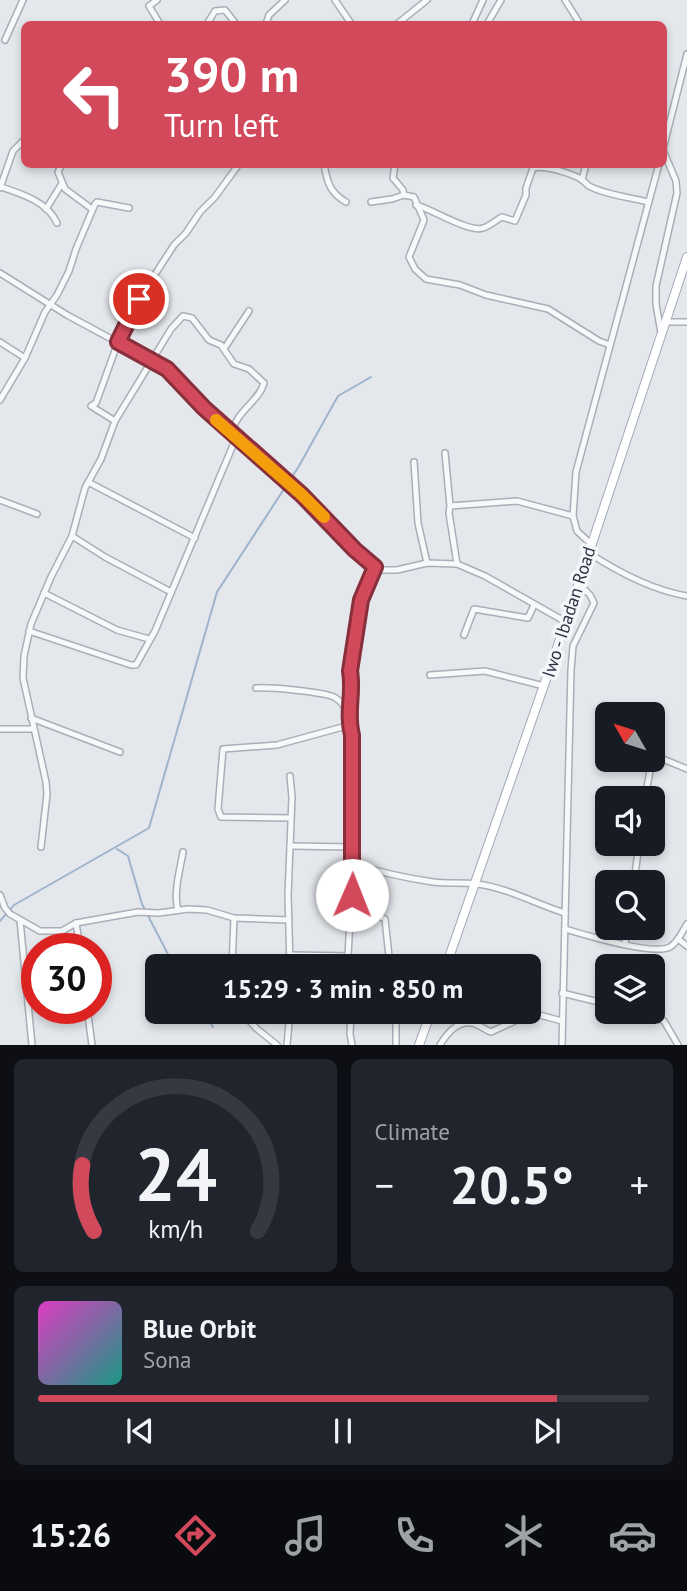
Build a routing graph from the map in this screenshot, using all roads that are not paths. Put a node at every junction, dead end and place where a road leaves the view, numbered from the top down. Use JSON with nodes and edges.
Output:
{"nodes":[{"id":1,"x":23,"y":0,"type":"edge"},
{"id":2,"x":157,"y":0,"type":"edge"},
{"id":3,"x":285,"y":0,"type":"edge"},
{"id":4,"x":335,"y":0,"type":"edge"},
{"id":5,"x":427,"y":0,"type":"edge"},
{"id":6,"x":483,"y":0,"type":"edge"},
{"id":7,"x":500,"y":0,"type":"edge"},
{"id":8,"x":565,"y":0,"type":"edge"},
{"id":9,"x":158,"y":21,"type":"edge"},
{"id":10,"x":208,"y":21,"type":"edge"},
{"id":11,"x":234,"y":21,"type":"edge"},
{"id":12,"x":267,"y":21,"type":"edge"},
{"id":13,"x":349,"y":21,"type":"edge"},
{"id":14,"x":401,"y":21,"type":"edge"},
{"id":15,"x":473,"y":21,"type":"edge"},
{"id":16,"x":488,"y":21,"type":"edge"},
{"id":17,"x":578,"y":21,"type":"edge"},
{"id":18,"x":5,"y":40,"type":"dead end"},
{"id":19,"x":687,"y":54,"type":"edge"},
{"id":20,"x":667,"y":134,"type":"edge"},
{"id":21,"x":21,"y":143,"type":"edge"},
{"id":22,"x":667,"y":160,"type":"edge"},
{"id":23,"x":60,"y":168,"type":"edge"},
{"id":24,"x":236,"y":168,"type":"edge"},
{"id":25,"x":325,"y":168,"type":"edge"},
{"id":26,"x":394,"y":168,"type":"edge"},
{"id":27,"x":533,"y":168,"type":"edge"},
{"id":28,"x":545,"y":168,"type":"edge"},
{"id":29,"x":585,"y":168,"type":"edge"},
{"id":30,"x":658,"y":168,"type":"edge"},
{"id":31,"x":582,"y":180,"type":"junction"},
{"id":32,"x":61,"y":185,"type":"junction"},
{"id":33,"x":0,"y":187,"type":"edge"},
{"id":34,"x":404,"y":195,"type":"junction"},
{"id":35,"x":371,"y":201,"type":"dead end"},
{"id":36,"x":346,"y":202,"type":"dead end"},
{"id":37,"x":648,"y":202,"type":"junction"},
{"id":38,"x":416,"y":205,"type":"junction"},
{"id":39,"x":129,"y":208,"type":"dead end"},
{"id":40,"x":46,"y":209,"type":"junction"},
{"id":41,"x":92,"y":209,"type":"junction"},
{"id":42,"x":57,"y":223,"type":"dead end"},
{"id":43,"x":687,"y":257,"type":"edge"},
{"id":44,"x":0,"y":274,"type":"edge"},
{"id":45,"x":50,"y":303,"type":"junction"},
{"id":46,"x":248,"y":311,"type":"dead end"},
{"id":47,"x":665,"y":322,"type":"junction"},
{"id":48,"x":687,"y":322,"type":"edge"},
{"id":49,"x":661,"y":332,"type":"junction"},
{"id":50,"x":0,"y":342,"type":"edge"},
{"id":51,"x":118,"y":342,"type":"junction"},
{"id":52,"x":610,"y":345,"type":"junction"},
{"id":53,"x":224,"y":349,"type":"junction"},
{"id":54,"x":25,"y":358,"type":"junction"},
{"id":55,"x":154,"y":360,"type":"junction"},
{"id":56,"x":0,"y":400,"type":"edge"},
{"id":57,"x":114,"y":421,"type":"junction"},
{"id":58,"x":234,"y":436,"type":"junction"},
{"id":59,"x":445,"y":453,"type":"dead end"},
{"id":60,"x":414,"y":461,"type":"dead end"},
{"id":61,"x":88,"y":482,"type":"junction"},
{"id":62,"x":0,"y":500,"type":"edge"},
{"id":63,"x":450,"y":506,"type":"junction"},
{"id":64,"x":37,"y":514,"type":"dead end"},
{"id":65,"x":573,"y":516,"type":"junction"},
{"id":66,"x":72,"y":536,"type":"junction"},
{"id":67,"x":195,"y":538,"type":"junction"},
{"id":68,"x":590,"y":549,"type":"junction"},
{"id":69,"x":427,"y":563,"type":"junction"},
{"id":70,"x":457,"y":565,"type":"junction"},
{"id":71,"x":375,"y":567,"type":"junction"},
{"id":72,"x":578,"y":583,"type":"junction"},
{"id":73,"x":171,"y":592,"type":"junction"},
{"id":74,"x":44,"y":593,"type":"junction"},
{"id":75,"x":687,"y":596,"type":"edge"},
{"id":76,"x":534,"y":605,"type":"junction"},
{"id":77,"x":566,"y":622,"type":"junction"},
{"id":78,"x":29,"y":631,"type":"junction"},
{"id":79,"x":464,"y":635,"type":"dead end"},
{"id":80,"x":149,"y":639,"type":"junction"},
{"id":81,"x":430,"y":675,"type":"dead end"},
{"id":82,"x":544,"y":686,"type":"junction"},
{"id":83,"x":256,"y":688,"type":"dead end"},
{"id":84,"x":349,"y":715,"type":"junction"},
{"id":85,"x":31,"y":718,"type":"junction"},
{"id":86,"x":350,"y":725,"type":"junction"},
{"id":87,"x":0,"y":729,"type":"edge"},
{"id":88,"x":33,"y":729,"type":"junction"},
{"id":89,"x":120,"y":752,"type":"dead end"},
{"id":90,"x":687,"y":769,"type":"edge"},
{"id":91,"x":290,"y":776,"type":"dead end"},
{"id":92,"x":647,"y":786,"type":"edge"},
{"id":93,"x":291,"y":818,"type":"junction"},
{"id":94,"x":290,"y":846,"type":"junction"},
{"id":95,"x":41,"y":847,"type":"dead end"},
{"id":96,"x":352,"y":847,"type":"junction"},
{"id":97,"x":183,"y":852,"type":"dead end"},
{"id":98,"x":353,"y":863,"type":"junction"},
{"id":99,"x":475,"y":883,"type":"junction"},
{"id":100,"x":0,"y":895,"type":"edge"},
{"id":101,"x":178,"y":910,"type":"junction"},
{"id":102,"x":351,"y":910,"type":"junction"},
{"id":103,"x":565,"y":913,"type":"junction"},
{"id":104,"x":234,"y":918,"type":"junction"},
{"id":105,"x":20,"y":920,"type":"junction"},
{"id":106,"x":289,"y":920,"type":"junction"},
{"id":107,"x":76,"y":922,"type":"junction"},
{"id":108,"x":687,"y":925,"type":"edge"},
{"id":109,"x":565,"y":929,"type":"junction"},
{"id":110,"x":78,"y":933,"type":"edge"},
{"id":111,"x":678,"y":939,"type":"junction"},
{"id":112,"x":626,"y":940,"type":"edge"},
{"id":113,"x":625,"y":944,"type":"junction"},
{"id":114,"x":687,"y":946,"type":"edge"},
{"id":115,"x":232,"y":954,"type":"edge"},
{"id":116,"x":291,"y":954,"type":"edge"},
{"id":117,"x":348,"y":954,"type":"edge"},
{"id":118,"x":389,"y":954,"type":"edge"},
{"id":119,"x":450,"y":954,"type":"edge"},
{"id":120,"x":562,"y":993,"type":"junction"},
{"id":121,"x":595,"y":1001,"type":"edge"},
{"id":122,"x":562,"y":1021,"type":"junction"},
{"id":123,"x":665,"y":1023,"type":"edge"},
{"id":124,"x":89,"y":1024,"type":"edge"},
{"id":125,"x":252,"y":1024,"type":"edge"},
{"id":126,"x":289,"y":1024,"type":"edge"},
{"id":127,"x":350,"y":1024,"type":"edge"},
{"id":128,"x":396,"y":1024,"type":"edge"},
{"id":129,"x":427,"y":1024,"type":"edge"},
{"id":130,"x":32,"y":1045,"type":"edge"},
{"id":131,"x":92,"y":1045,"type":"edge"},
{"id":132,"x":277,"y":1045,"type":"edge"},
{"id":133,"x":287,"y":1045,"type":"edge"},
{"id":134,"x":352,"y":1045,"type":"edge"},
{"id":135,"x":396,"y":1045,"type":"edge"},
{"id":136,"x":419,"y":1045,"type":"edge"},
{"id":137,"x":440,"y":1045,"type":"edge"},
{"id":138,"x":562,"y":1045,"type":"edge"},
{"id":139,"x":678,"y":1045,"type":"edge"}],
"edges":[{"from":1,"to":18,"type":"street"},
{"from":2,"to":9,"type":"street"},
{"from":3,"to":12,"type":"street"},
{"from":4,"to":13,"type":"street"},
{"from":5,"to":14,"type":"street"},
{"from":6,"to":15,"type":"street"},
{"from":7,"to":16,"type":"street"},
{"from":8,"to":17,"type":"street"},
{"from":10,"to":11,"type":"street"},
{"from":19,"to":20,"type":"street"},
{"from":21,"to":33,"type":"street"},
{"from":22,"to":49,"type":"street"},
{"from":23,"to":32,"type":"street"},
{"from":24,"to":51,"type":"street"},
{"from":25,"to":36,"type":"street"},
{"from":26,"to":34,"type":"street"},
{"from":27,"to":38,"type":"street"},
{"from":28,"to":31,"type":"street"},
{"from":29,"to":31,"type":"street"},
{"from":30,"to":37,"type":"street"},
{"from":31,"to":37,"type":"street"},
{"from":32,"to":40,"type":"street"},
{"from":32,"to":41,"type":"street"},
{"from":33,"to":40,"type":"street"},
{"from":34,"to":35,"type":"street"},
{"from":34,"to":38,"type":"street"},
{"from":37,"to":52,"type":"street"},
{"from":38,"to":52,"type":"street"},
{"from":39,"to":41,"type":"street"},
{"from":40,"to":42,"type":"street"},
{"from":41,"to":45,"type":"street"},
{"from":43,"to":47,"type":"main road","name":"Iwo - Ibadan Road"},
{"from":44,"to":45,"type":"street"},
{"from":45,"to":51,"type":"street"},
{"from":45,"to":54,"type":"street"},
{"from":46,"to":53,"type":"street"},
{"from":47,"to":48,"type":"street"},
{"from":47,"to":49,"type":"main road","name":"Iwo - Ibadan Road"},
{"from":49,"to":68,"type":"main road","name":"Iwo - Ibadan Road"},
{"from":50,"to":54,"type":"street"},
{"from":51,"to":55,"type":"street"},
{"from":51,"to":57,"type":"street"},
{"from":52,"to":65,"type":"street"},
{"from":53,"to":55,"type":"street"},
{"from":53,"to":58,"type":"street"},
{"from":54,"to":56,"type":"street"},
{"from":55,"to":57,"type":"street"},
{"from":55,"to":58,"type":"street"},
{"from":57,"to":61,"type":"street"},
{"from":58,"to":67,"type":"street"},
{"from":58,"to":71,"type":"street"},
{"from":59,"to":63,"type":"street"},
{"from":60,"to":69,"type":"street"},
{"from":61,"to":66,"type":"street"},
{"from":61,"to":67,"type":"street"},
{"from":62,"to":64,"type":"street"},
{"from":63,"to":65,"type":"street"},
{"from":63,"to":70,"type":"street"},
{"from":65,"to":68,"type":"street"},
{"from":66,"to":73,"type":"street"},
{"from":66,"to":74,"type":"street"},
{"from":67,"to":73,"type":"street"},
{"from":68,"to":72,"type":"main road","name":"Iwo - Ibadan Road"},
{"from":68,"to":75,"type":"street"},
{"from":69,"to":70,"type":"street"},
{"from":69,"to":71,"type":"street"},
{"from":70,"to":76,"type":"street"},
{"from":71,"to":84,"type":"street"},
{"from":72,"to":77,"type":"main road","name":"Iwo - Ibadan Road"},
{"from":72,"to":103,"type":"street"},
{"from":73,"to":80,"type":"street"},
{"from":74,"to":78,"type":"street"},
{"from":74,"to":80,"type":"street"},
{"from":76,"to":77,"type":"street"},
{"from":76,"to":79,"type":"street"},
{"from":77,"to":82,"type":"main road","name":"Iwo - Ibadan Road"},
{"from":78,"to":80,"type":"street"},
{"from":78,"to":85,"type":"street"},
{"from":81,"to":82,"type":"street"},
{"from":82,"to":99,"type":"main road","name":"Iwo - Ibadan Road"},
{"from":83,"to":84,"type":"street"},
{"from":84,"to":86,"type":"street"},
{"from":85,"to":88,"type":"street"},
{"from":85,"to":89,"type":"street"},
{"from":86,"to":93,"type":"street"},
{"from":86,"to":96,"type":"street"},
{"from":87,"to":88,"type":"street"},
{"from":88,"to":95,"type":"street"},
{"from":90,"to":92,"type":"street"},
{"from":91,"to":93,"type":"street"},
{"from":93,"to":94,"type":"street"},
{"from":94,"to":96,"type":"street"},
{"from":94,"to":106,"type":"street"},
{"from":96,"to":98,"type":"street"},
{"from":97,"to":101,"type":"street"},
{"from":98,"to":99,"type":"street"},
{"from":98,"to":102,"type":"street"},
{"from":99,"to":103,"type":"street"},
{"from":99,"to":119,"type":"main road","name":"Iwo - Ibadan Road"},
{"from":100,"to":105,"type":"street"},
{"from":101,"to":104,"type":"street"},
{"from":101,"to":107,"type":"street"},
{"from":102,"to":117,"type":"street"},
{"from":102,"to":118,"type":"street"},
{"from":103,"to":109,"type":"street"},
{"from":104,"to":106,"type":"street"},
{"from":104,"to":115,"type":"street"},
{"from":105,"to":107,"type":"street"},
{"from":105,"to":130,"type":"street"},
{"from":106,"to":116,"type":"street"},
{"from":107,"to":110,"type":"street"},
{"from":108,"to":111,"type":"street"},
{"from":109,"to":113,"type":"street"},
{"from":109,"to":120,"type":"street"},
{"from":111,"to":113,"type":"street"},
{"from":111,"to":114,"type":"street"},
{"from":112,"to":113,"type":"street"},
{"from":120,"to":121,"type":"street"},
{"from":120,"to":122,"type":"street"},
{"from":122,"to":137,"type":"street"},
{"from":122,"to":138,"type":"street"},
{"from":123,"to":139,"type":"street"},
{"from":124,"to":131,"type":"street"},
{"from":125,"to":132,"type":"street"},
{"from":126,"to":133,"type":"street"},
{"from":127,"to":134,"type":"street"},
{"from":128,"to":135,"type":"street"},
{"from":129,"to":136,"type":"main road"}]}
